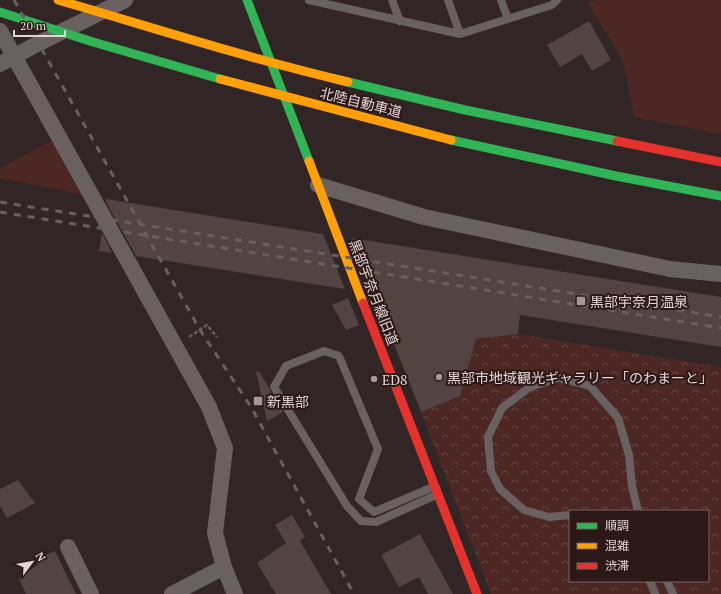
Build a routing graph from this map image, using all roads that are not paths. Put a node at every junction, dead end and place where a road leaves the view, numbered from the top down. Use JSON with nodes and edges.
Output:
{"nodes":[{"id":1,"x":58,"y":0,"type":"edge"},
{"id":2,"x":125,"y":0,"type":"edge"},
{"id":3,"x":248,"y":0,"type":"edge"},
{"id":4,"x":308,"y":0,"type":"edge"},
{"id":5,"x":392,"y":0,"type":"edge"},
{"id":6,"x":448,"y":0,"type":"edge"},
{"id":7,"x":501,"y":0,"type":"edge"},
{"id":8,"x":553,"y":2,"type":"edge"},
{"id":9,"x":336,"y":3,"type":"edge"},
{"id":10,"x":0,"y":12,"type":"edge"},
{"id":11,"x":508,"y":19,"type":"junction"},
{"id":12,"x":400,"y":21,"type":"junction"},
{"id":13,"x":0,"y":31,"type":"edge"},
{"id":14,"x":460,"y":34,"type":"junction"},
{"id":15,"x":14,"y":57,"type":"junction"},
{"id":16,"x":0,"y":64,"type":"edge"},
{"id":17,"x":721,"y":162,"type":"edge"},
{"id":18,"x":318,"y":185,"type":"junction"},
{"id":19,"x":721,"y":196,"type":"edge"},
{"id":20,"x":721,"y":274,"type":"edge"},
{"id":21,"x":434,"y":486,"type":"junction"},
{"id":22,"x":437,"y":495,"type":"junction"},
{"id":23,"x":638,"y":510,"type":"edge"},
{"id":24,"x":569,"y":515,"type":"edge"},
{"id":25,"x":68,"y":547,"type":"dead end"},
{"id":26,"x":224,"y":567,"type":"junction"},
{"id":27,"x":650,"y":582,"type":"edge"},
{"id":28,"x":667,"y":582,"type":"edge"},
{"id":29,"x":91,"y":594,"type":"edge"},
{"id":30,"x":172,"y":594,"type":"edge"},
{"id":31,"x":235,"y":594,"type":"edge"},
{"id":32,"x":477,"y":594,"type":"edge"},
{"id":33,"x":655,"y":594,"type":"edge"},
{"id":34,"x":673,"y":594,"type":"edge"}],
"edges":[{"from":1,"to":17,"type":"main road","name":"北陸自動車道"},
{"from":2,"to":15,"type":"street"},
{"from":3,"to":18,"type":"main road","name":"黒部宇奈月線旧道"},
{"from":4,"to":9,"type":"lane"},
{"from":5,"to":12,"type":"lane"},
{"from":6,"to":14,"type":"lane"},
{"from":7,"to":11,"type":"lane"},
{"from":8,"to":11,"type":"lane"},
{"from":9,"to":12,"type":"lane"},
{"from":10,"to":19,"type":"main road","name":"北陸自動車道"},
{"from":11,"to":14,"type":"lane"},
{"from":12,"to":14,"type":"lane"},
{"from":13,"to":15,"type":"street"},
{"from":15,"to":16,"type":"street"},
{"from":15,"to":26,"type":"street"},
{"from":18,"to":20,"type":"street"},
{"from":18,"to":21,"type":"main road","name":"黒部宇奈月線旧道"},
{"from":21,"to":22,"type":"main road","name":"黒部宇奈月線旧道"},
{"from":21,"to":22,"type":"lane"},
{"from":22,"to":32,"type":"main road","name":"黒部宇奈月線旧道"},
{"from":23,"to":24,"type":"lane"},
{"from":25,"to":29,"type":"street"},
{"from":26,"to":30,"type":"street"},
{"from":26,"to":31,"type":"street"},
{"from":27,"to":33,"type":"lane"},
{"from":28,"to":34,"type":"lane"}]}
